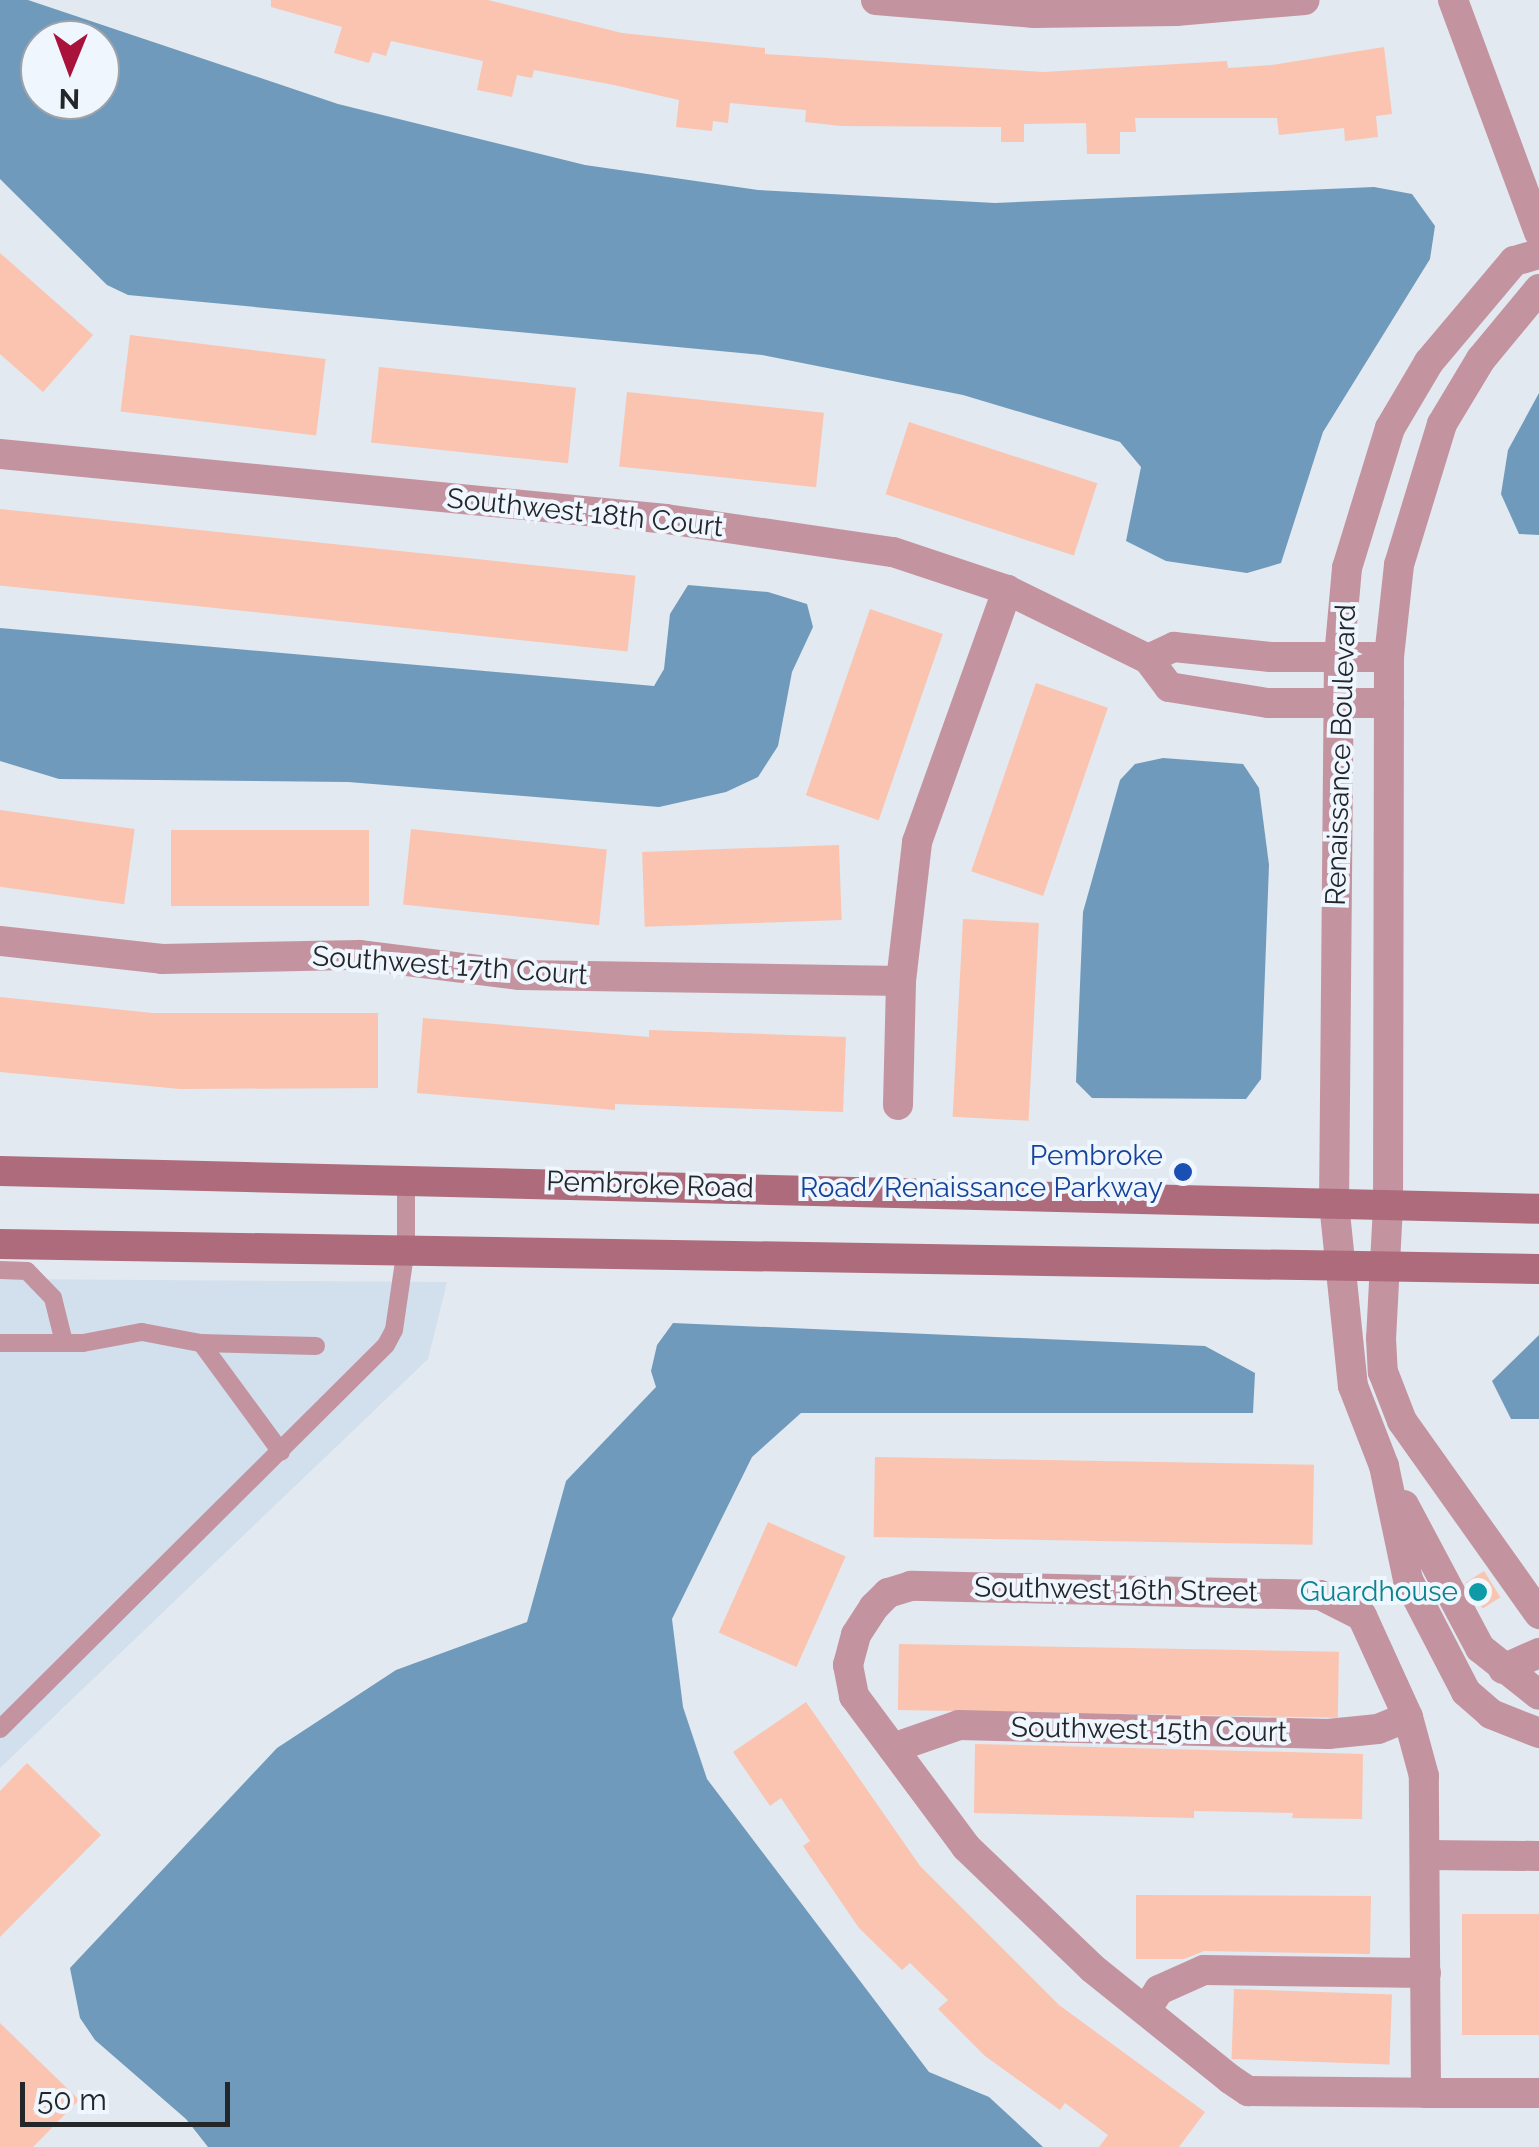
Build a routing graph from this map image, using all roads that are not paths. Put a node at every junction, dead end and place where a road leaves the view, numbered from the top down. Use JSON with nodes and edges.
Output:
{"nodes":[{"id":1,"x":876,"y":0,"type":"edge"},
{"id":2,"x":1306,"y":0,"type":"edge"},
{"id":3,"x":1454,"y":0,"type":"edge"},
{"id":4,"x":1539,"y":233,"type":"edge"},
{"id":5,"x":1539,"y":254,"type":"edge"},
{"id":6,"x":1539,"y":289,"type":"edge"},
{"id":7,"x":0,"y":454,"type":"edge"},
{"id":8,"x":1007,"y":590,"type":"junction"},
{"id":9,"x":1340,"y":657,"type":"junction"},
{"id":10,"x":1389,"y":657,"type":"junction"},
{"id":11,"x":1148,"y":659,"type":"junction"},
{"id":12,"x":1340,"y":703,"type":"junction"},
{"id":13,"x":1389,"y":703,"type":"junction"},
{"id":14,"x":0,"y":940,"type":"edge"},
{"id":15,"x":900,"y":982,"type":"junction"},
{"id":16,"x":1335,"y":986,"type":"junction"},
{"id":17,"x":1387,"y":988,"type":"junction"},
{"id":18,"x":898,"y":1105,"type":"dead end"},
{"id":19,"x":0,"y":1172,"type":"edge"},
{"id":20,"x":406,"y":1178,"type":"junction"},
{"id":21,"x":1334,"y":1203,"type":"junction"},
{"id":22,"x":1388,"y":1206,"type":"junction"},
{"id":23,"x":1539,"y":1209,"type":"edge"},
{"id":24,"x":0,"y":1244,"type":"edge"},
{"id":25,"x":406,"y":1248,"type":"junction"},
{"id":26,"x":1341,"y":1266,"type":"junction"},
{"id":27,"x":1384,"y":1267,"type":"junction"},
{"id":28,"x":1539,"y":1269,"type":"edge"},
{"id":29,"x":0,"y":1270,"type":"edge"},
{"id":30,"x":0,"y":1342,"type":"edge"},
{"id":31,"x":64,"y":1342,"type":"junction"},
{"id":32,"x":201,"y":1343,"type":"junction"},
{"id":33,"x":316,"y":1346,"type":"dead end"},
{"id":34,"x":280,"y":1452,"type":"junction"},
{"id":35,"x":1384,"y":1466,"type":"junction"},
{"id":36,"x":1539,"y":1614,"type":"edge"},
{"id":37,"x":1539,"y":1653,"type":"edge"},
{"id":38,"x":1503,"y":1668,"type":"junction"},
{"id":39,"x":1539,"y":1695,"type":"edge"},
{"id":40,"x":1408,"y":1717,"type":"junction"},
{"id":41,"x":0,"y":1729,"type":"edge"},
{"id":42,"x":1539,"y":1733,"type":"edge"},
{"id":43,"x":893,"y":1748,"type":"junction"},
{"id":44,"x":1424,"y":1855,"type":"junction"},
{"id":45,"x":1539,"y":1856,"type":"edge"},
{"id":46,"x":1426,"y":1973,"type":"junction"},
{"id":47,"x":1146,"y":2010,"type":"junction"},
{"id":48,"x":1426,"y":2093,"type":"junction"},
{"id":49,"x":1539,"y":2093,"type":"edge"}],
"edges":[{"from":1,"to":2,"type":"street"},
{"from":3,"to":4,"type":"street"},
{"from":5,"to":9,"type":"street","name":"Renaissance Boulevard"},
{"from":6,"to":10,"type":"street","name":"Renaissance Boulevard"},
{"from":7,"to":8,"type":"street","name":"Southwest 18th Court"},
{"from":8,"to":11,"type":"street","name":"Southwest 18th Court"},
{"from":8,"to":15,"type":"street"},
{"from":9,"to":10,"type":"street"},
{"from":9,"to":11,"type":"street"},
{"from":9,"to":12,"type":"street","name":"Renaissance Boulevard"},
{"from":10,"to":13,"type":"street","name":"Renaissance Boulevard"},
{"from":11,"to":12,"type":"street","name":"Southwest 18th Court"},
{"from":12,"to":13,"type":"street","name":"Southwest 18th Court"},
{"from":12,"to":16,"type":"street","name":"Renaissance Boulevard"},
{"from":13,"to":17,"type":"street","name":"Renaissance Boulevard"},
{"from":14,"to":15,"type":"street","name":"Southwest 17th Court"},
{"from":15,"to":18,"type":"street"},
{"from":16,"to":17,"type":"street"},
{"from":16,"to":21,"type":"street","name":"Renaissance Boulevard"},
{"from":17,"to":22,"type":"street","name":"Renaissance Boulevard"},
{"from":19,"to":20,"type":"main road","name":"Pembroke Road"},
{"from":20,"to":21,"type":"main road","name":"Pembroke Road"},
{"from":20,"to":25,"type":"lane"},
{"from":21,"to":22,"type":"main road","name":"Pembroke Road"},
{"from":21,"to":26,"type":"street","name":"Renaissance Boulevard"},
{"from":22,"to":23,"type":"main road","name":"Pembroke Road"},
{"from":22,"to":27,"type":"street","name":"Renaissance Boulevard"},
{"from":24,"to":25,"type":"main road"},
{"from":25,"to":26,"type":"main road"},
{"from":25,"to":34,"type":"lane"},
{"from":26,"to":27,"type":"main road"},
{"from":26,"to":35,"type":"street","name":"Renaissance Boulevard"},
{"from":27,"to":28,"type":"main road"},
{"from":27,"to":36,"type":"street","name":"Renaissance Boulevard"},
{"from":29,"to":31,"type":"lane"},
{"from":30,"to":31,"type":"lane"},
{"from":31,"to":32,"type":"lane"},
{"from":32,"to":33,"type":"lane"},
{"from":32,"to":34,"type":"lane"},
{"from":34,"to":41,"type":"lane"},
{"from":35,"to":38,"type":"street"},
{"from":35,"to":42,"type":"street"},
{"from":37,"to":38,"type":"street"},
{"from":38,"to":39,"type":"street"},
{"from":40,"to":43,"type":"street","name":"Southwest 15th Court"},
{"from":40,"to":43,"type":"street","name":"Southwest 16th Street"},
{"from":40,"to":44,"type":"street"},
{"from":43,"to":47,"type":"street"},
{"from":44,"to":45,"type":"street"},
{"from":44,"to":46,"type":"street"},
{"from":46,"to":47,"type":"street"},
{"from":46,"to":48,"type":"street"},
{"from":47,"to":48,"type":"street"},
{"from":48,"to":49,"type":"street"}]}
